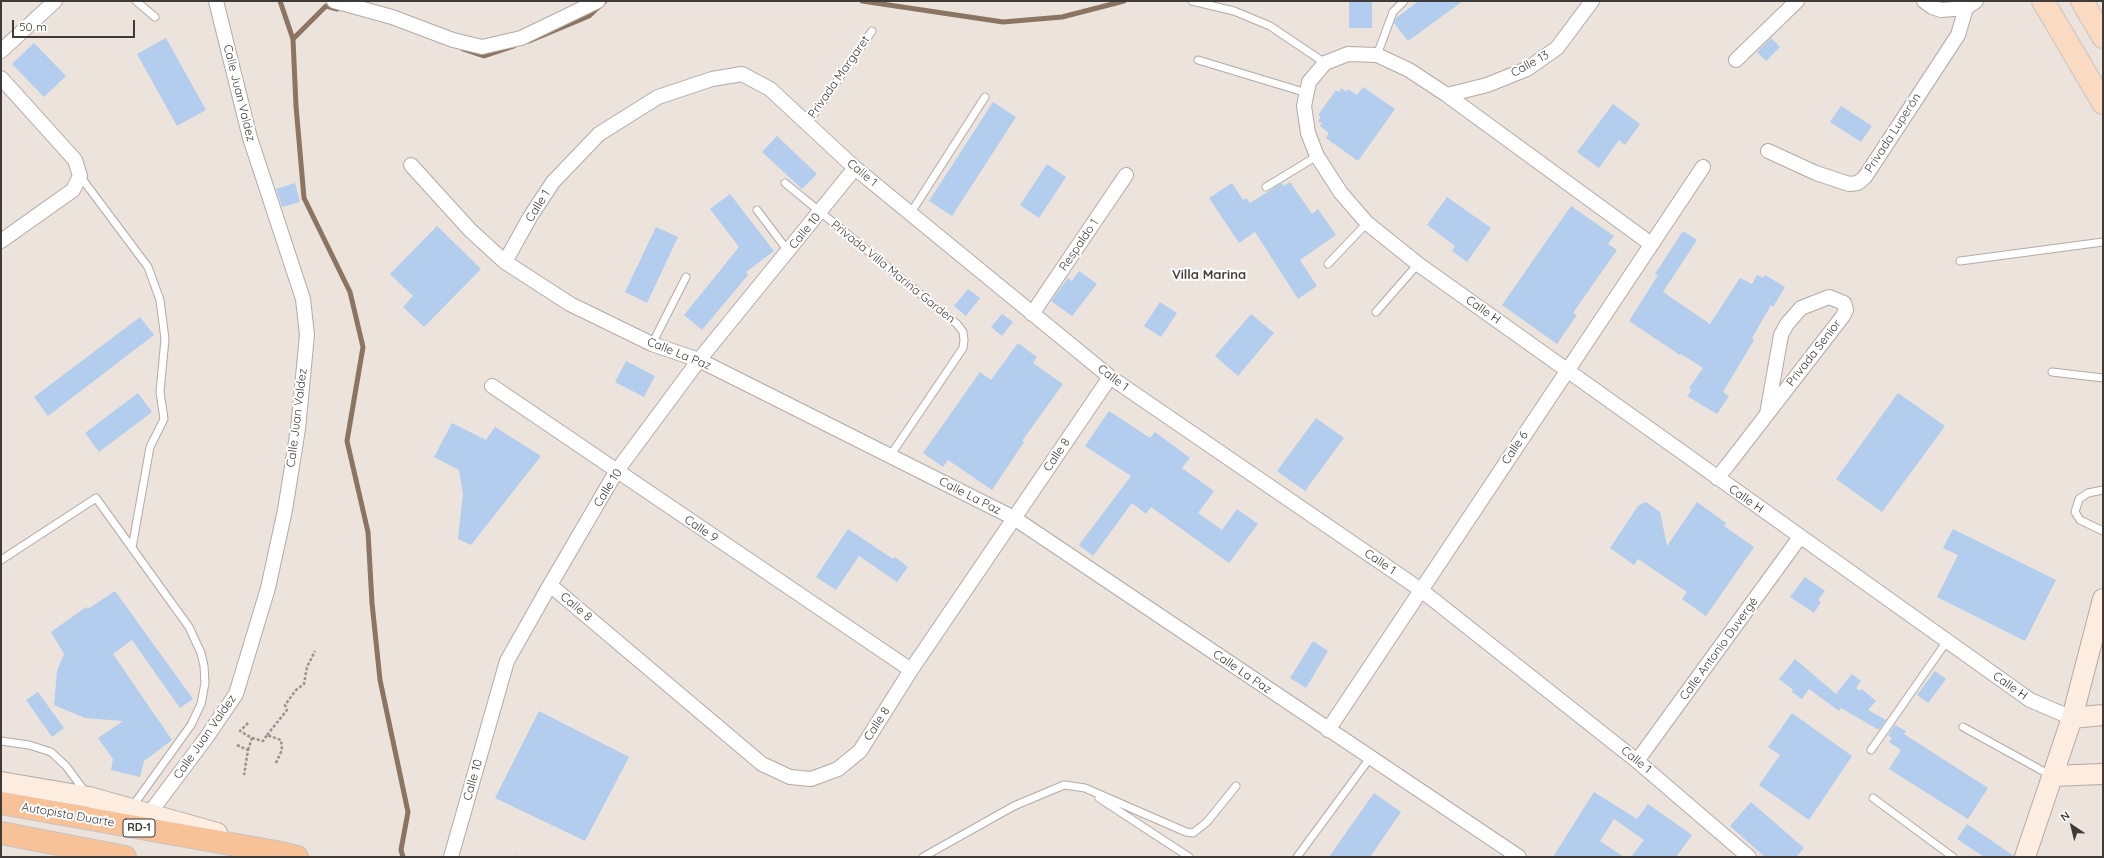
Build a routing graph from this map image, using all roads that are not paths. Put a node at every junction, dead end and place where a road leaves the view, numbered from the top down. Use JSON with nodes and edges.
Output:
{"nodes":[{"id":1,"x":55,"y":1,"type":"edge"},
{"id":2,"x":136,"y":1,"type":"edge"},
{"id":3,"x":216,"y":1,"type":"edge"},
{"id":4,"x":334,"y":1,"type":"edge"},
{"id":5,"x":598,"y":1,"type":"edge"},
{"id":6,"x":1192,"y":1,"type":"edge"},
{"id":7,"x":1404,"y":1,"type":"edge"},
{"id":8,"x":1592,"y":1,"type":"edge"},
{"id":9,"x":1798,"y":1,"type":"edge"},
{"id":10,"x":1924,"y":1,"type":"edge"},
{"id":11,"x":2043,"y":1,"type":"edge"},
{"id":12,"x":2082,"y":1,"type":"edge"},
{"id":13,"x":1971,"y":5,"type":"edge"},
{"id":14,"x":155,"y":17,"type":"dead end"},
{"id":15,"x":872,"y":31,"type":"dead end"},
{"id":16,"x":2103,"y":37,"type":"edge"},
{"id":17,"x":1,"y":51,"type":"edge"},
{"id":18,"x":1377,"y":55,"type":"junction"},
{"id":19,"x":1198,"y":60,"type":"dead end"},
{"id":20,"x":1736,"y":60,"type":"dead end"},
{"id":21,"x":1326,"y":63,"type":"junction"},
{"id":22,"x":1,"y":78,"type":"edge"},
{"id":23,"x":1306,"y":94,"type":"junction"},
{"id":24,"x":1447,"y":95,"type":"junction"},
{"id":25,"x":985,"y":97,"type":"dead end"},
{"id":26,"x":2103,"y":103,"type":"edge"},
{"id":27,"x":807,"y":124,"type":"junction"},
{"id":28,"x":1768,"y":151,"type":"dead end"},
{"id":29,"x":1317,"y":156,"type":"junction"},
{"id":30,"x":411,"y":165,"type":"dead end"},
{"id":31,"x":1703,"y":167,"type":"dead end"},
{"id":32,"x":855,"y":168,"type":"junction"},
{"id":33,"x":80,"y":176,"type":"junction"},
{"id":34,"x":1126,"y":176,"type":"dead end"},
{"id":35,"x":785,"y":183,"type":"dead end"},
{"id":36,"x":1266,"y":187,"type":"dead end"},
{"id":37,"x":757,"y":210,"type":"dead end"},
{"id":38,"x":820,"y":212,"type":"junction"},
{"id":39,"x":910,"y":214,"type":"junction"},
{"id":40,"x":1367,"y":223,"type":"junction"},
{"id":41,"x":1,"y":241,"type":"edge"},
{"id":42,"x":2103,"y":242,"type":"edge"},
{"id":43,"x":1651,"y":244,"type":"junction"},
{"id":44,"x":788,"y":251,"type":"junction"},
{"id":45,"x":1960,"y":261,"type":"dead end"},
{"id":46,"x":505,"y":262,"type":"junction"},
{"id":47,"x":1328,"y":264,"type":"dead end"},
{"id":48,"x":1418,"y":264,"type":"junction"},
{"id":49,"x":686,"y":277,"type":"dead end"},
{"id":50,"x":1376,"y":312,"type":"dead end"},
{"id":51,"x":1032,"y":314,"type":"junction"},
{"id":52,"x":652,"y":344,"type":"junction"},
{"id":53,"x":699,"y":360,"type":"junction"},
{"id":54,"x":1567,"y":370,"type":"junction"},
{"id":55,"x":2052,"y":372,"type":"dead end"},
{"id":56,"x":1110,"y":377,"type":"junction"},
{"id":57,"x":2103,"y":378,"type":"edge"},
{"id":58,"x":492,"y":386,"type":"dead end"},
{"id":59,"x":1767,"y":414,"type":"junction"},
{"id":60,"x":890,"y":456,"type":"junction"},
{"id":61,"x":616,"y":472,"type":"junction"},
{"id":62,"x":1717,"y":478,"type":"junction"},
{"id":63,"x":2103,"y":490,"type":"edge"},
{"id":64,"x":1014,"y":518,"type":"junction"},
{"id":65,"x":2103,"y":531,"type":"edge"},
{"id":66,"x":1800,"y":537,"type":"junction"},
{"id":67,"x":132,"y":548,"type":"junction"},
{"id":68,"x":1,"y":560,"type":"edge"},
{"id":69,"x":550,"y":585,"type":"junction"},
{"id":70,"x":1421,"y":590,"type":"junction"},
{"id":71,"x":2103,"y":599,"type":"edge"},
{"id":72,"x":1947,"y":641,"type":"junction"},
{"id":73,"x":912,"y":670,"type":"junction"},
{"id":74,"x":2103,"y":716,"type":"edge"},
{"id":75,"x":2072,"y":718,"type":"junction"},
{"id":76,"x":1963,"y":727,"type":"dead end"},
{"id":77,"x":1328,"y":730,"type":"junction"},
{"id":78,"x":1,"y":741,"type":"edge"},
{"id":79,"x":1871,"y":750,"type":"dead end"},
{"id":80,"x":1370,"y":758,"type":"junction"},
{"id":81,"x":1637,"y":761,"type":"junction"},
{"id":82,"x":2103,"y":774,"type":"edge"},
{"id":83,"x":2052,"y":776,"type":"junction"},
{"id":84,"x":1,"y":782,"type":"edge"},
{"id":85,"x":1236,"y":786,"type":"dead end"},
{"id":86,"x":1085,"y":788,"type":"junction"},
{"id":87,"x":89,"y":797,"type":"junction"},
{"id":88,"x":1873,"y":798,"type":"dead end"},
{"id":89,"x":1,"y":803,"type":"edge"},
{"id":90,"x":130,"y":809,"type":"junction"},
{"id":91,"x":150,"y":814,"type":"junction"},
{"id":92,"x":1,"y":833,"type":"edge"},
{"id":93,"x":287,"y":854,"type":"edge"},
{"id":94,"x":125,"y":857,"type":"edge"},
{"id":95,"x":451,"y":857,"type":"edge"},
{"id":96,"x":923,"y":857,"type":"edge"},
{"id":97,"x":1190,"y":857,"type":"edge"},
{"id":98,"x":1297,"y":857,"type":"edge"},
{"id":99,"x":1519,"y":857,"type":"edge"},
{"id":100,"x":1749,"y":857,"type":"edge"},
{"id":101,"x":1953,"y":857,"type":"edge"},
{"id":102,"x":2025,"y":857,"type":"edge"}],
"edges":[{"from":1,"to":17,"type":"street"},
{"from":2,"to":14,"type":"lane"},
{"from":3,"to":91,"type":"street","name":"Calle Juan Valdez"},
{"from":4,"to":5,"type":"street"},
{"from":6,"to":21,"type":"lane"},
{"from":7,"to":18,"type":"lane"},
{"from":8,"to":24,"type":"street","name":"Calle 13"},
{"from":9,"to":20,"type":"street"},
{"from":10,"to":13,"type":"street"},
{"from":11,"to":26,"type":"main road"},
{"from":12,"to":16,"type":"main road"},
{"from":13,"to":28,"type":"street","name":"Privada Luperón"},
{"from":15,"to":27,"type":"lane","name":"Privada Margaret"},
{"from":18,"to":21,"type":"street","name":"Calle H"},
{"from":18,"to":24,"type":"street","name":"Calle H"},
{"from":19,"to":23,"type":"lane"},
{"from":21,"to":23,"type":"street","name":"Calle H"},
{"from":22,"to":33,"type":"street"},
{"from":23,"to":29,"type":"street","name":"Calle H"},
{"from":24,"to":43,"type":"street","name":"Calle H"},
{"from":25,"to":39,"type":"lane"},
{"from":27,"to":32,"type":"street","name":"Calle 1"},
{"from":27,"to":46,"type":"street","name":"Calle 1"},
{"from":29,"to":36,"type":"lane"},
{"from":29,"to":40,"type":"street","name":"Calle H"},
{"from":30,"to":46,"type":"street","name":"Calle La Paz"},
{"from":31,"to":43,"type":"street","name":"Calle 6"},
{"from":32,"to":38,"type":"street","name":"Calle 10"},
{"from":32,"to":39,"type":"street","name":"Calle 1"},
{"from":33,"to":41,"type":"street"},
{"from":33,"to":67,"type":"lane"},
{"from":34,"to":51,"type":"street","name":"Respaldo 1"},
{"from":35,"to":38,"type":"lane","name":"Privada Villa Marina Garden"},
{"from":37,"to":44,"type":"lane"},
{"from":38,"to":44,"type":"street","name":"Calle 10"},
{"from":38,"to":60,"type":"lane","name":"Privada Villa Marina Garden"},
{"from":39,"to":51,"type":"street","name":"Calle 1"},
{"from":40,"to":47,"type":"lane"},
{"from":40,"to":48,"type":"street","name":"Calle H"},
{"from":42,"to":45,"type":"lane"},
{"from":43,"to":54,"type":"street","name":"Calle 6"},
{"from":44,"to":53,"type":"street","name":"Calle 10"},
{"from":46,"to":52,"type":"street","name":"Calle La Paz"},
{"from":48,"to":50,"type":"lane"},
{"from":48,"to":54,"type":"street","name":"Calle H"},
{"from":49,"to":52,"type":"lane"},
{"from":51,"to":56,"type":"street","name":"Calle 1"},
{"from":52,"to":53,"type":"street","name":"Calle La Paz"},
{"from":53,"to":60,"type":"street","name":"Calle La Paz"},
{"from":53,"to":61,"type":"street","name":"Calle 10"},
{"from":54,"to":62,"type":"street","name":"Calle H"},
{"from":54,"to":70,"type":"street","name":"Calle 6"},
{"from":55,"to":57,"type":"lane"},
{"from":56,"to":64,"type":"street","name":"Calle 8"},
{"from":56,"to":70,"type":"street","name":"Calle 1"},
{"from":58,"to":61,"type":"street","name":"Calle 9"},
{"from":59,"to":59,"type":"street","name":"Privada Senior"},
{"from":59,"to":62,"type":"street","name":"Privada Senior"},
{"from":60,"to":64,"type":"street","name":"Calle La Paz"},
{"from":61,"to":69,"type":"street","name":"Calle 10"},
{"from":61,"to":73,"type":"street","name":"Calle 9"},
{"from":62,"to":66,"type":"street","name":"Calle H"},
{"from":63,"to":65,"type":"lane"},
{"from":64,"to":73,"type":"street","name":"Calle 8"},
{"from":64,"to":77,"type":"street","name":"Calle La Paz"},
{"from":66,"to":72,"type":"street","name":"Calle H"},
{"from":66,"to":81,"type":"street","name":"Calle Antonio Duvergé"},
{"from":67,"to":68,"type":"lane"},
{"from":67,"to":90,"type":"lane"},
{"from":69,"to":73,"type":"street","name":"Calle 8"},
{"from":69,"to":95,"type":"street","name":"Calle 10"},
{"from":70,"to":77,"type":"street","name":"Calle 6"},
{"from":70,"to":81,"type":"street","name":"Calle 1"},
{"from":71,"to":75,"type":"main road"},
{"from":72,"to":75,"type":"street","name":"Calle H"},
{"from":72,"to":79,"type":"lane"},
{"from":74,"to":75,"type":"main road"},
{"from":75,"to":83,"type":"main road"},
{"from":76,"to":83,"type":"lane"},
{"from":77,"to":80,"type":"street","name":"Calle La Paz"},
{"from":78,"to":87,"type":"lane"},
{"from":80,"to":98,"type":"lane"},
{"from":80,"to":99,"type":"street","name":"Calle La Paz"},
{"from":81,"to":100,"type":"street","name":"Calle 1"},
{"from":82,"to":83,"type":"main road"},
{"from":83,"to":102,"type":"main road"},
{"from":84,"to":87,"type":"main road"},
{"from":85,"to":86,"type":"lane"},
{"from":86,"to":96,"type":"lane"},
{"from":86,"to":97,"type":"lane"},
{"from":87,"to":90,"type":"main road"},
{"from":88,"to":101,"type":"lane"},
{"from":89,"to":93,"type":"highway","name":"Autopista Duarte","number":"RD-1"},
{"from":90,"to":91,"type":"main road"},
{"from":91,"to":93,"type":"main road"},
{"from":92,"to":94,"type":"highway"}]}
